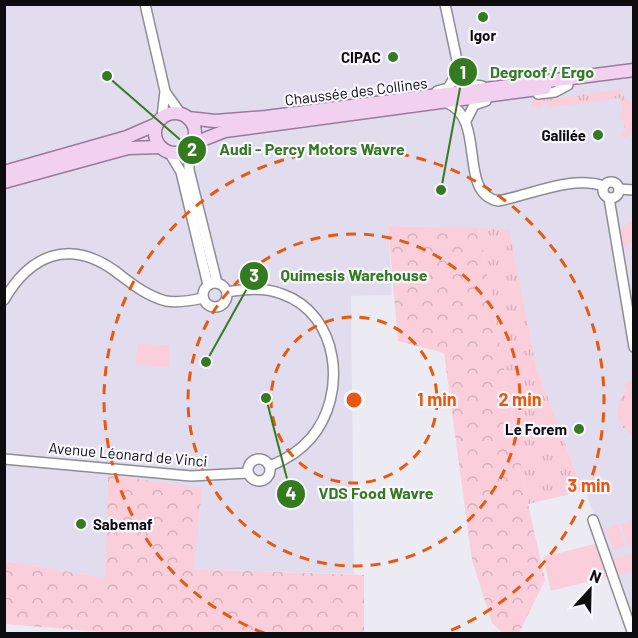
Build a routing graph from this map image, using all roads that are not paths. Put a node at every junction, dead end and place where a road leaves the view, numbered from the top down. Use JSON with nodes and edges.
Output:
{"nodes":[{"id":1,"x":145,"y":4,"type":"edge"},
{"id":2,"x":445,"y":4,"type":"edge"},
{"id":3,"x":633,"y":70,"type":"edge"},
{"id":4,"x":458,"y":72,"type":"junction"},
{"id":5,"x":633,"y":78,"type":"edge"},
{"id":6,"x":568,"y":85,"type":"junction"},
{"id":7,"x":495,"y":86,"type":"junction"},
{"id":8,"x":165,"y":92,"type":"junction"},
{"id":9,"x":447,"y":103,"type":"junction"},
{"id":10,"x":364,"y":105,"type":"junction"},
{"id":11,"x":185,"y":116,"type":"junction"},
{"id":12,"x":160,"y":121,"type":"junction"},
{"id":13,"x":466,"y":121,"type":"junction"},
{"id":14,"x":190,"y":146,"type":"junction"},
{"id":15,"x":165,"y":150,"type":"junction"},
{"id":16,"x":4,"y":172,"type":"edge"},
{"id":17,"x":4,"y":182,"type":"edge"},
{"id":18,"x":604,"y":186,"type":"junction"},
{"id":19,"x":619,"y":189,"type":"junction"},
{"id":20,"x":633,"y":190,"type":"edge"},
{"id":21,"x":609,"y":198,"type":"junction"},
{"id":22,"x":213,"y":284,"type":"junction"},
{"id":23,"x":227,"y":292,"type":"junction"},
{"id":24,"x":203,"y":298,"type":"junction"},
{"id":25,"x":4,"y":300,"type":"edge"},
{"id":26,"x":633,"y":347,"type":"edge"},
{"id":27,"x":4,"y":459,"type":"edge"},
{"id":28,"x":270,"y":466,"type":"junction"},
{"id":29,"x":248,"y":473,"type":"junction"},
{"id":30,"x":593,"y":520,"type":"dead end"},
{"id":31,"x":633,"y":633,"type":"edge"}],
"edges":[{"from":1,"to":8,"type":"street"},
{"from":2,"to":4,"type":"street"},
{"from":3,"to":7,"type":"main road","name":"Chaussée des Collines"},
{"from":4,"to":7,"type":"street"},
{"from":4,"to":10,"type":"street"},
{"from":5,"to":6,"type":"main road","name":"Chaussée des Collines"},
{"from":6,"to":9,"type":"main road","name":"Chaussée des Collines"},
{"from":6,"to":13,"type":"street"},
{"from":7,"to":10,"type":"main road","name":"Chaussée des Collines"},
{"from":8,"to":11,"type":"street"},
{"from":8,"to":12,"type":"street"},
{"from":9,"to":13,"type":"street"},
{"from":9,"to":14,"type":"main road","name":"Chaussée des Collines"},
{"from":10,"to":11,"type":"main road","name":"Chaussée des Collines"},
{"from":11,"to":12,"type":"main road"},
{"from":11,"to":14,"type":"main road"},
{"from":12,"to":15,"type":"main road"},
{"from":12,"to":16,"type":"main road"},
{"from":13,"to":18,"type":"street"},
{"from":14,"to":15,"type":"main road"},
{"from":14,"to":22,"type":"street"},
{"from":15,"to":17,"type":"main road"},
{"from":15,"to":22,"type":"street"},
{"from":18,"to":19,"type":"street"},
{"from":18,"to":21,"type":"street"},
{"from":19,"to":20,"type":"street"},
{"from":19,"to":21,"type":"street"},
{"from":21,"to":26,"type":"street"},
{"from":22,"to":23,"type":"street"},
{"from":22,"to":24,"type":"street"},
{"from":23,"to":24,"type":"street","name":"Avenue Léonard de Vinci"},
{"from":23,"to":28,"type":"street","name":"Avenue Léonard de Vinci"},
{"from":24,"to":25,"type":"street","name":"Avenue Léonard de Vinci"},
{"from":27,"to":29,"type":"street","name":"Avenue Léonard de Vinci"},
{"from":28,"to":29,"type":"street","name":"Avenue Léonard de Vinci"},
{"from":28,"to":29,"type":"street","name":"Avenue Léonard de Vinci"},
{"from":30,"to":31,"type":"street"}]}
